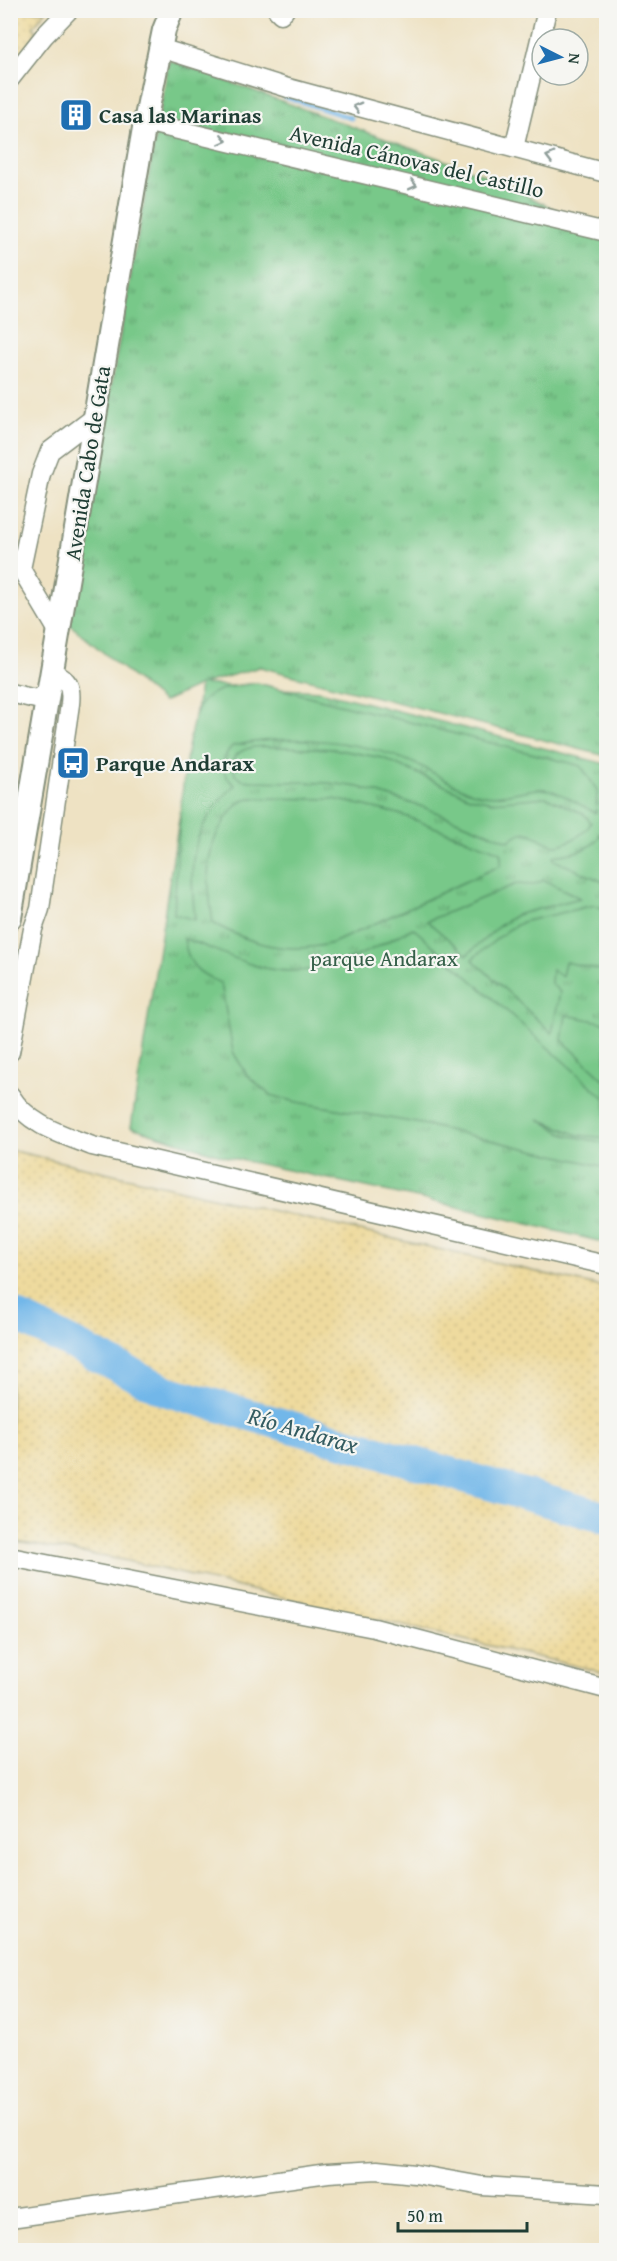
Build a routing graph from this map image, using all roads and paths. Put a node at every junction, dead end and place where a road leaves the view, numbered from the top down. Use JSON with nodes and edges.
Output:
{"nodes":[{"id":1,"x":69,"y":10,"type":"edge"},
{"id":2,"x":172,"y":10,"type":"edge"},
{"id":3,"x":277,"y":10,"type":"edge"},
{"id":4,"x":285,"y":10,"type":"edge"},
{"id":5,"x":547,"y":10,"type":"edge"},
{"id":6,"x":160,"y":48,"type":"junction"},
{"id":7,"x":10,"y":79,"type":"edge"},
{"id":8,"x":145,"y":122,"type":"junction"},
{"id":9,"x":514,"y":148,"type":"junction"},
{"id":10,"x":606,"y":173,"type":"edge"},
{"id":11,"x":606,"y":232,"type":"edge"},
{"id":12,"x":94,"y":417,"type":"junction"},
{"id":13,"x":59,"y":633,"type":"junction"},
{"id":14,"x":51,"y":681,"type":"junction"},
{"id":15,"x":10,"y":693,"type":"edge"},
{"id":16,"x":10,"y":918,"type":"edge"},
{"id":17,"x":10,"y":1052,"type":"edge"},
{"id":18,"x":10,"y":1095,"type":"edge"},
{"id":19,"x":606,"y":1264,"type":"edge"},
{"id":20,"x":10,"y":1557,"type":"edge"},
{"id":21,"x":606,"y":1689,"type":"edge"},
{"id":22,"x":606,"y":2194,"type":"edge"},
{"id":23,"x":10,"y":2218,"type":"edge"}],
"edges":[{"from":1,"to":7,"type":"street"},
{"from":2,"to":6,"type":"main road","name":"Avenida Cabo de Gata"},
{"from":3,"to":4,"type":"street"},
{"from":5,"to":9,"type":"street"},
{"from":6,"to":8,"type":"main road","name":"Avenida Cabo de Gata"},
{"from":9,"to":6,"type":"street","one_way":true},
{"from":8,"to":11,"type":"street","name":"Avenida Cánovas del Castillo","one_way":true},
{"from":8,"to":12,"type":"main road","name":"Avenida Cabo de Gata"},
{"from":10,"to":9,"type":"street","one_way":true},
{"from":12,"to":13,"type":"main road","name":"Avenida Cabo de Gata"},
{"from":12,"to":13,"type":"street"},
{"from":13,"to":14,"type":"main road","name":"Avenida Cabo de Gata"},
{"from":14,"to":15,"type":"street"},
{"from":14,"to":16,"type":"main road","name":"Avenida Cabo de Gata"},
{"from":14,"to":17,"type":"street"},
{"from":18,"to":19,"type":"street"},
{"from":20,"to":21,"type":"street"},
{"from":22,"to":23,"type":"street"}]}
